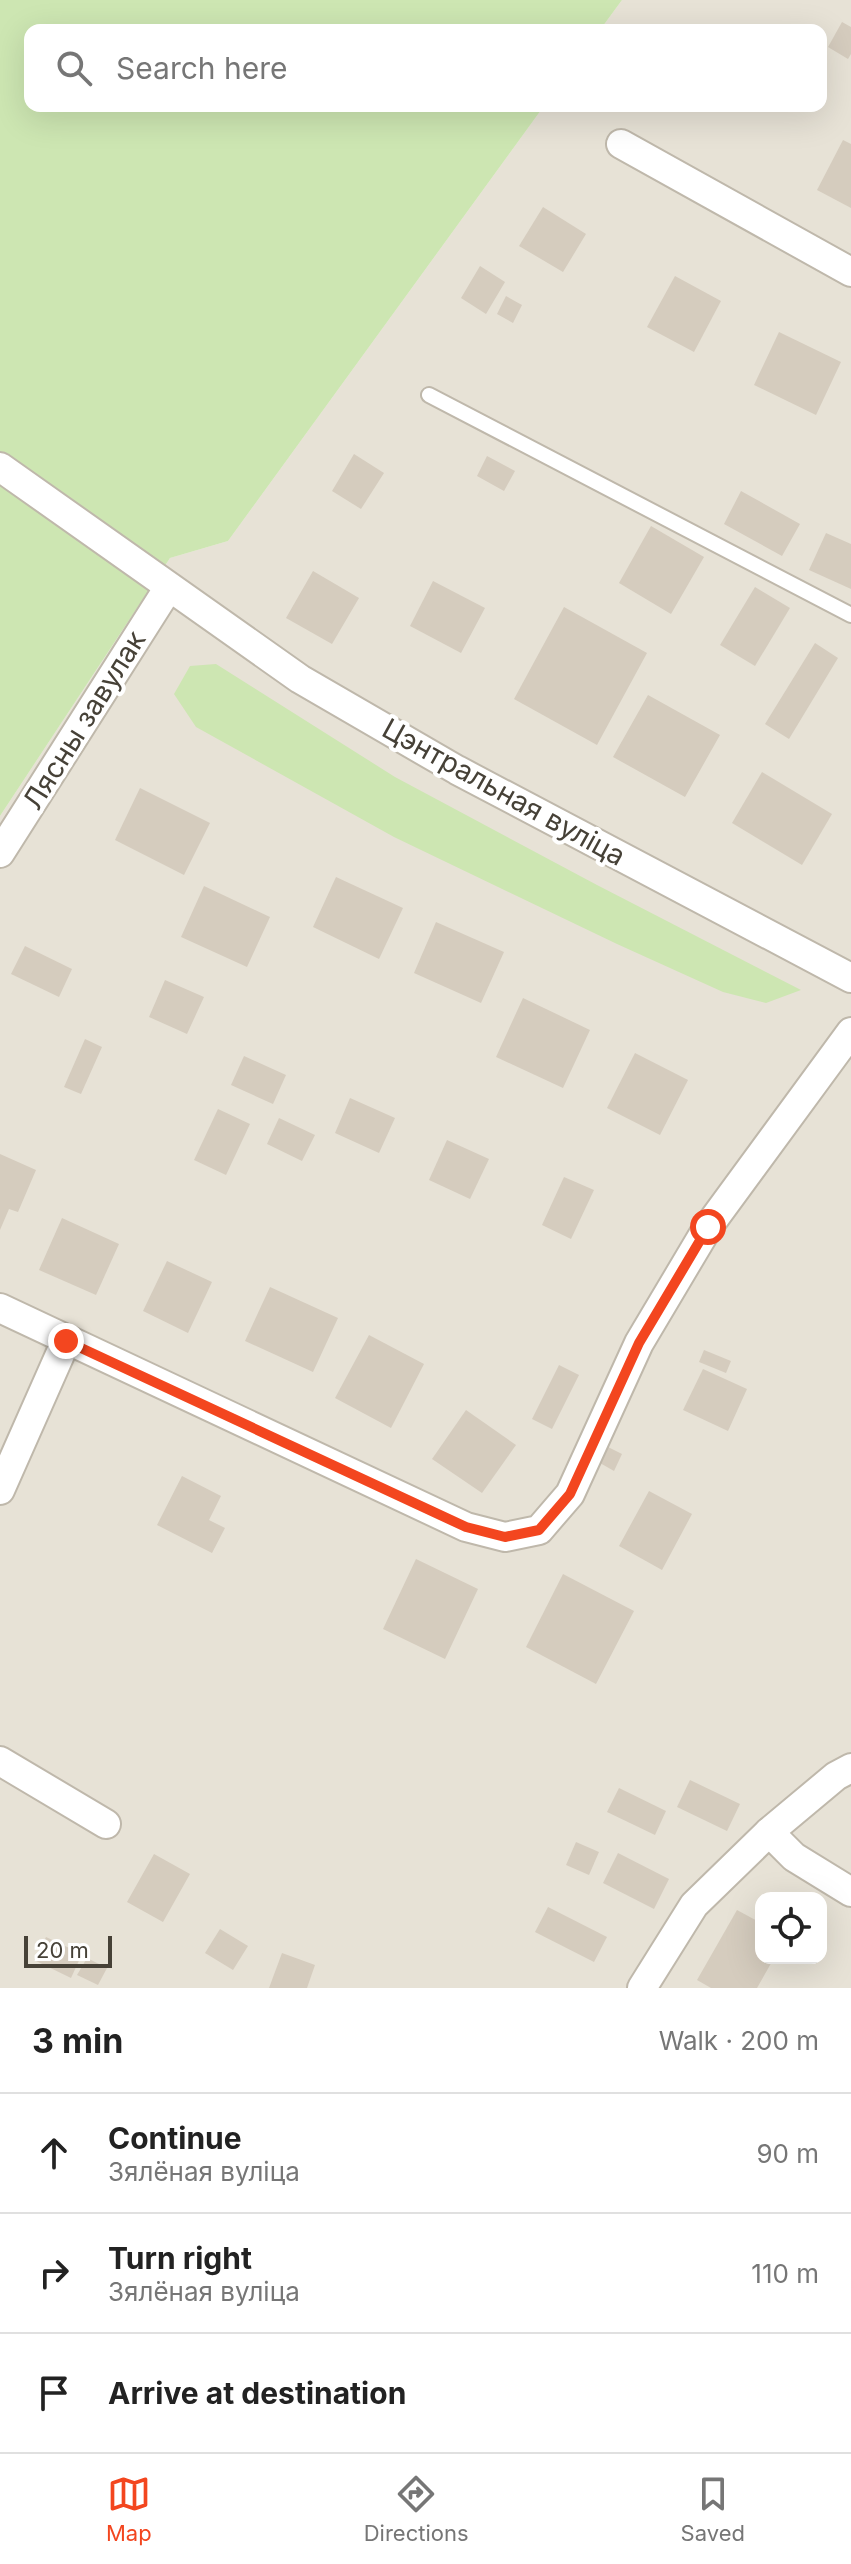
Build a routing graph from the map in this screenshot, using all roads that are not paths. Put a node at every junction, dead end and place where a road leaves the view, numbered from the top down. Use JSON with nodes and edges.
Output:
{"nodes":[{"id":1,"x":621,"y":144,"type":"dead end"},
{"id":2,"x":851,"y":272,"type":"edge"},
{"id":3,"x":429,"y":395,"type":"dead end"},
{"id":4,"x":0,"y":467,"type":"edge"},
{"id":5,"x":169,"y":587,"type":"junction"},
{"id":6,"x":851,"y":615,"type":"edge"},
{"id":7,"x":0,"y":853,"type":"edge"},
{"id":8,"x":851,"y":978,"type":"edge"},
{"id":9,"x":851,"y":1032,"type":"edge"},
{"id":10,"x":0,"y":1308,"type":"edge"},
{"id":11,"x":66,"y":1341,"type":"junction"},
{"id":12,"x":0,"y":1490,"type":"edge"},
{"id":13,"x":0,"y":1761,"type":"edge"},
{"id":14,"x":851,"y":1768,"type":"edge"},
{"id":15,"x":106,"y":1824,"type":"dead end"},
{"id":16,"x":769,"y":1832,"type":"junction"},
{"id":17,"x":851,"y":1892,"type":"edge"},
{"id":18,"x":642,"y":1988,"type":"edge"}],
"edges":[{"from":1,"to":2,"type":"street"},
{"from":3,"to":6,"type":"lane"},
{"from":4,"to":5,"type":"street","name":"Цэнтральная вуліца"},
{"from":5,"to":7,"type":"street","name":"Лясны завулак"},
{"from":5,"to":8,"type":"street","name":"Цэнтральная вуліца"},
{"from":9,"to":11,"type":"street"},
{"from":10,"to":11,"type":"street"},
{"from":11,"to":12,"type":"street"},
{"from":13,"to":15,"type":"street"},
{"from":14,"to":16,"type":"street"},
{"from":16,"to":17,"type":"street"},
{"from":16,"to":18,"type":"street"}]}
